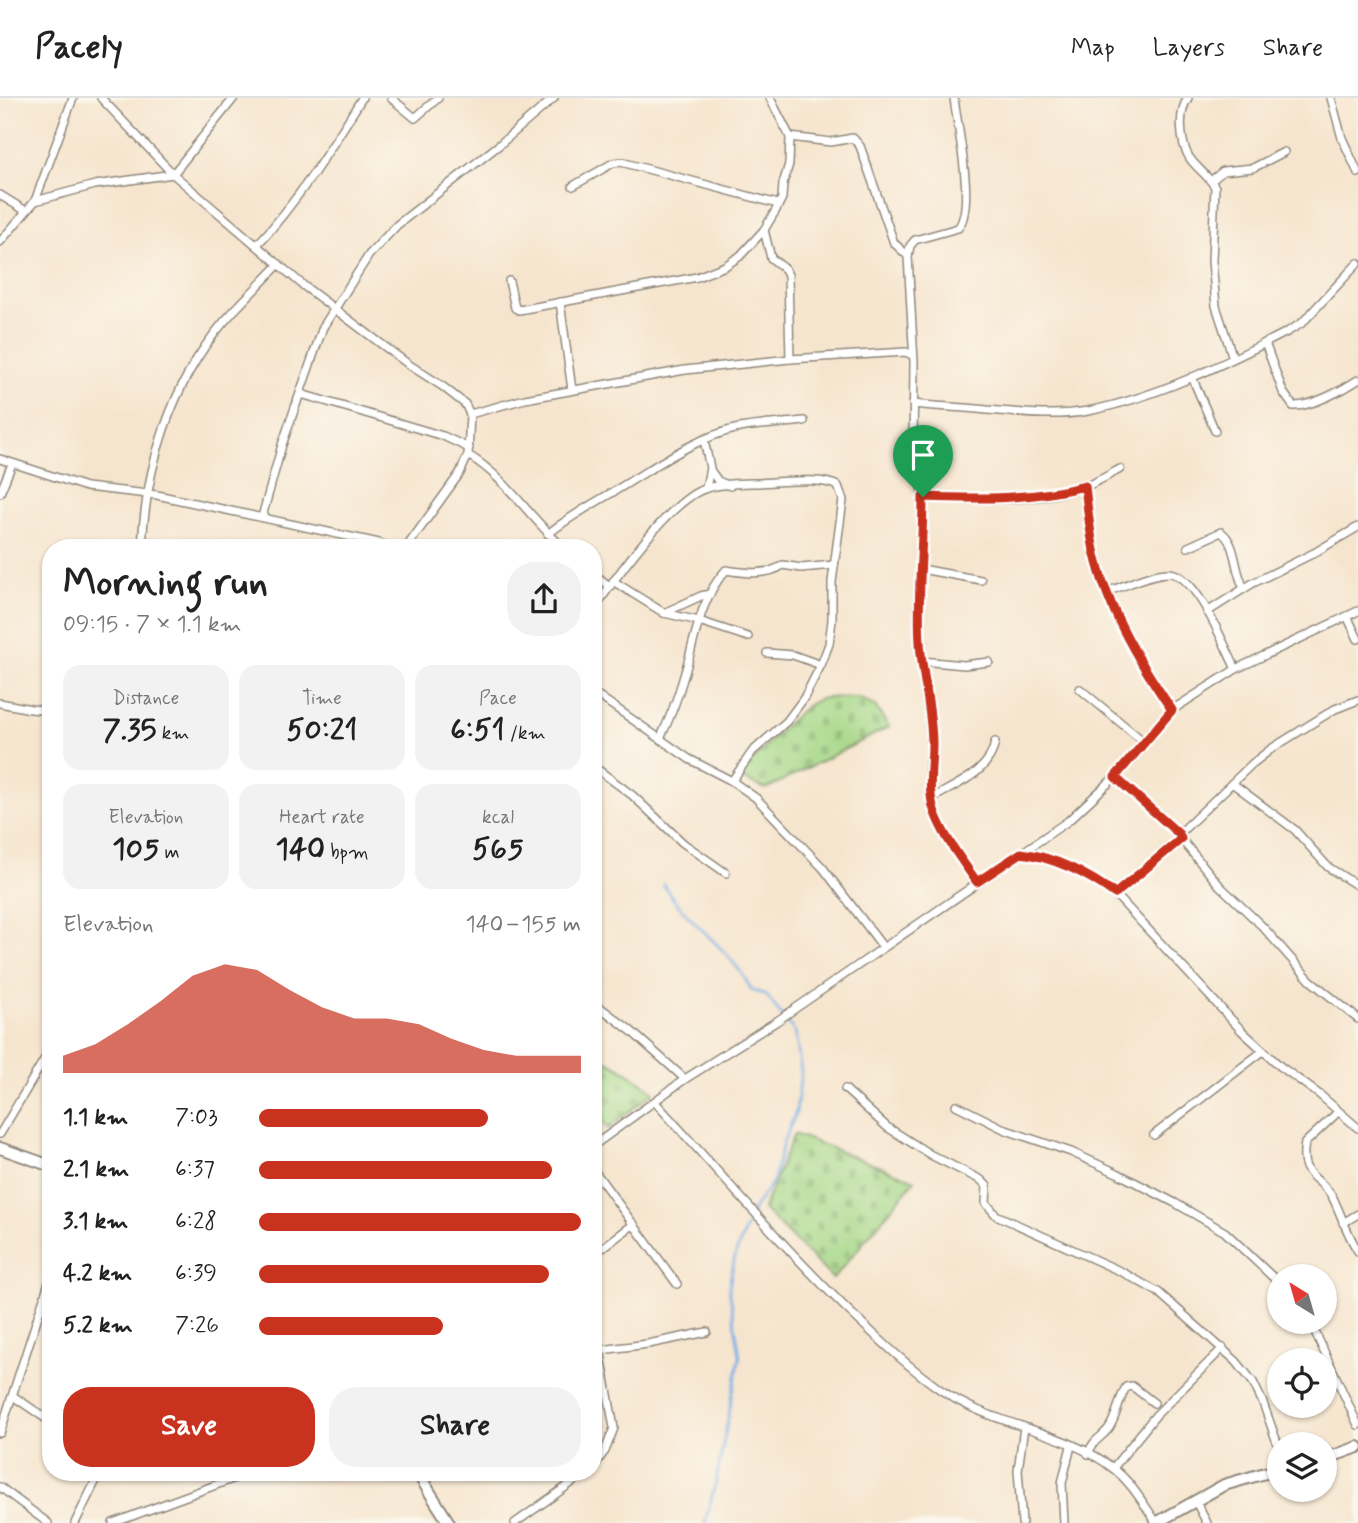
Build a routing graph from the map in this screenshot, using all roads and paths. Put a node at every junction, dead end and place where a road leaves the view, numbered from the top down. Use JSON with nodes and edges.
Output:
{"nodes":[{"id":1,"x":73,"y":98,"type":"edge"},
{"id":2,"x":102,"y":98,"type":"edge"},
{"id":3,"x":234,"y":98,"type":"edge"},
{"id":4,"x":362,"y":98,"type":"edge"},
{"id":5,"x":391,"y":98,"type":"edge"},
{"id":6,"x":438,"y":98,"type":"edge"},
{"id":7,"x":554,"y":98,"type":"edge"},
{"id":8,"x":770,"y":98,"type":"edge"},
{"id":9,"x":954,"y":98,"type":"edge"},
{"id":10,"x":1188,"y":98,"type":"edge"},
{"id":11,"x":1331,"y":98,"type":"edge"},
{"id":12,"x":790,"y":137,"type":"junction"},
{"id":13,"x":1284,"y":152,"type":"dead end"},
{"id":14,"x":1358,"y":173,"type":"edge"},
{"id":15,"x":173,"y":174,"type":"junction"},
{"id":16,"x":1211,"y":181,"type":"junction"},
{"id":17,"x":573,"y":186,"type":"dead end"},
{"id":18,"x":0,"y":195,"type":"edge"},
{"id":19,"x":35,"y":201,"type":"junction"},
{"id":20,"x":778,"y":204,"type":"junction"},
{"id":21,"x":26,"y":211,"type":"junction"},
{"id":22,"x":764,"y":230,"type":"junction"},
{"id":23,"x":0,"y":242,"type":"edge"},
{"id":24,"x":257,"y":245,"type":"junction"},
{"id":25,"x":908,"y":256,"type":"junction"},
{"id":26,"x":279,"y":264,"type":"junction"},
{"id":27,"x":1358,"y":264,"type":"edge"},
{"id":28,"x":509,"y":281,"type":"dead end"},
{"id":29,"x":560,"y":302,"type":"junction"},
{"id":30,"x":334,"y":309,"type":"junction"},
{"id":31,"x":1265,"y":343,"type":"junction"},
{"id":32,"x":912,"y":355,"type":"junction"},
{"id":33,"x":1233,"y":358,"type":"junction"},
{"id":34,"x":790,"y":359,"type":"junction"},
{"id":35,"x":1192,"y":377,"type":"junction"},
{"id":36,"x":1358,"y":380,"type":"edge"},
{"id":37,"x":572,"y":390,"type":"junction"},
{"id":38,"x":301,"y":394,"type":"junction"},
{"id":39,"x":913,"y":404,"type":"junction"},
{"id":40,"x":471,"y":414,"type":"junction"},
{"id":41,"x":804,"y":421,"type":"dead end"},
{"id":42,"x":1215,"y":431,"type":"dead end"},
{"id":43,"x":704,"y":440,"type":"junction"},
{"id":44,"x":468,"y":451,"type":"junction"},
{"id":45,"x":0,"y":459,"type":"edge"},
{"id":46,"x":12,"y":464,"type":"junction"},
{"id":47,"x":1120,"y":469,"type":"dead end"},
{"id":48,"x":710,"y":470,"type":"junction"},
{"id":49,"x":730,"y":486,"type":"junction"},
{"id":50,"x":1085,"y":486,"type":"junction"},
{"id":51,"x":706,"y":488,"type":"junction"},
{"id":52,"x":0,"y":493,"type":"edge"},
{"id":53,"x":148,"y":494,"type":"junction"},
{"id":54,"x":923,"y":497,"type":"junction"},
{"id":55,"x":262,"y":517,"type":"junction"},
{"id":56,"x":1358,"y":527,"type":"edge"},
{"id":57,"x":548,"y":534,"type":"junction"},
{"id":58,"x":142,"y":539,"type":"edge"},
{"id":59,"x":361,"y":539,"type":"edge"},
{"id":60,"x":412,"y":539,"type":"edge"},
{"id":61,"x":554,"y":539,"type":"edge"},
{"id":62,"x":1188,"y":547,"type":"dead end"},
{"id":63,"x":834,"y":565,"type":"junction"},
{"id":64,"x":921,"y":569,"type":"junction"},
{"id":65,"x":602,"y":578,"type":"edge"},
{"id":66,"x":981,"y":580,"type":"dead end"},
{"id":67,"x":611,"y":584,"type":"junction"},
{"id":68,"x":1244,"y":588,"type":"junction"},
{"id":69,"x":1108,"y":591,"type":"junction"},
{"id":70,"x":710,"y":594,"type":"junction"},
{"id":71,"x":602,"y":598,"type":"edge"},
{"id":72,"x":1358,"y":611,"type":"edge"},
{"id":73,"x":1207,"y":612,"type":"junction"},
{"id":74,"x":664,"y":613,"type":"junction"},
{"id":75,"x":1347,"y":616,"type":"junction"},
{"id":76,"x":699,"y":621,"type":"junction"},
{"id":77,"x":748,"y":637,"type":"dead end"},
{"id":78,"x":1358,"y":639,"type":"edge"},
{"id":79,"x":767,"y":653,"type":"dead end"},
{"id":80,"x":922,"y":662,"type":"junction"},
{"id":81,"x":989,"y":662,"type":"dead end"},
{"id":82,"x":821,"y":665,"type":"junction"},
{"id":83,"x":1236,"y":668,"type":"junction"},
{"id":84,"x":1080,"y":689,"type":"dead end"},
{"id":85,"x":602,"y":698,"type":"edge"},
{"id":86,"x":1358,"y":700,"type":"edge"},
{"id":87,"x":0,"y":703,"type":"edge"},
{"id":88,"x":42,"y":710,"type":"edge"},
{"id":89,"x":1172,"y":710,"type":"junction"},
{"id":90,"x":660,"y":739,"type":"junction"},
{"id":91,"x":1144,"y":741,"type":"junction"},
{"id":92,"x":995,"y":742,"type":"dead end"},
{"id":93,"x":602,"y":772,"type":"edge"},
{"id":94,"x":1115,"y":777,"type":"junction"},
{"id":95,"x":732,"y":780,"type":"junction"},
{"id":96,"x":1232,"y":783,"type":"junction"},
{"id":97,"x":932,"y":799,"type":"junction"},
{"id":98,"x":1180,"y":836,"type":"junction"},
{"id":99,"x":1021,"y":853,"type":"junction"},
{"id":100,"x":726,"y":873,"type":"dead end"},
{"id":101,"x":977,"y":882,"type":"junction"},
{"id":102,"x":1358,"y":886,"type":"edge"},
{"id":103,"x":1115,"y":894,"type":"junction"},
{"id":104,"x":883,"y":947,"type":"junction"},
{"id":105,"x":602,"y":1009,"type":"edge"},
{"id":106,"x":1358,"y":1019,"type":"edge"},
{"id":107,"x":1263,"y":1051,"type":"junction"},
{"id":108,"x":42,"y":1063,"type":"edge"},
{"id":109,"x":685,"y":1079,"type":"junction"},
{"id":110,"x":845,"y":1089,"type":"dead end"},
{"id":111,"x":655,"y":1102,"type":"junction"},
{"id":112,"x":956,"y":1105,"type":"dead end"},
{"id":113,"x":1338,"y":1112,"type":"junction"},
{"id":114,"x":1358,"y":1128,"type":"edge"},
{"id":115,"x":0,"y":1134,"type":"edge"},
{"id":116,"x":1154,"y":1135,"type":"dead end"},
{"id":117,"x":602,"y":1140,"type":"edge"},
{"id":118,"x":0,"y":1148,"type":"edge"},
{"id":119,"x":42,"y":1163,"type":"edge"},
{"id":120,"x":602,"y":1181,"type":"edge"},
{"id":121,"x":1358,"y":1214,"type":"edge"},
{"id":122,"x":1343,"y":1223,"type":"junction"},
{"id":123,"x":634,"y":1224,"type":"junction"},
{"id":124,"x":602,"y":1248,"type":"edge"},
{"id":125,"x":1358,"y":1251,"type":"edge"},
{"id":126,"x":1267,"y":1272,"type":"edge"},
{"id":127,"x":677,"y":1284,"type":"dead end"},
{"id":128,"x":42,"y":1304,"type":"edge"},
{"id":129,"x":707,"y":1332,"type":"dead end"},
{"id":130,"x":1316,"y":1334,"type":"edge"},
{"id":131,"x":1223,"y":1348,"type":"junction"},
{"id":132,"x":602,"y":1349,"type":"edge"},
{"id":133,"x":602,"y":1373,"type":"edge"},
{"id":134,"x":13,"y":1396,"type":"junction"},
{"id":135,"x":1154,"y":1403,"type":"dead end"},
{"id":136,"x":42,"y":1416,"type":"edge"},
{"id":137,"x":1358,"y":1425,"type":"edge"},
{"id":138,"x":1024,"y":1427,"type":"junction"},
{"id":139,"x":1274,"y":1432,"type":"edge"},
{"id":140,"x":0,"y":1433,"type":"edge"},
{"id":141,"x":1071,"y":1446,"type":"junction"},
{"id":142,"x":1358,"y":1447,"type":"edge"},
{"id":143,"x":1088,"y":1454,"type":"junction"},
{"id":144,"x":602,"y":1455,"type":"edge"},
{"id":145,"x":1337,"y":1455,"type":"edge"},
{"id":146,"x":1113,"y":1468,"type":"junction"},
{"id":147,"x":1267,"y":1472,"type":"edge"},
{"id":148,"x":96,"y":1481,"type":"edge"},
{"id":149,"x":227,"y":1481,"type":"edge"},
{"id":150,"x":422,"y":1481,"type":"edge"},
{"id":151,"x":574,"y":1481,"type":"edge"},
{"id":152,"x":0,"y":1487,"type":"edge"},
{"id":153,"x":1195,"y":1500,"type":"junction"},
{"id":154,"x":447,"y":1522,"type":"edge"},
{"id":155,"x":48,"y":1523,"type":"edge"},
{"id":156,"x":75,"y":1523,"type":"edge"},
{"id":157,"x":113,"y":1523,"type":"edge"},
{"id":158,"x":515,"y":1523,"type":"edge"},
{"id":159,"x":1022,"y":1523,"type":"edge"},
{"id":160,"x":1064,"y":1523,"type":"edge"},
{"id":161,"x":1157,"y":1523,"type":"edge"},
{"id":162,"x":1207,"y":1523,"type":"edge"}],
"edges":[{"from":1,"to":19,"type":"street"},
{"from":2,"to":15,"type":"street"},
{"from":3,"to":15,"type":"street"},
{"from":4,"to":24,"type":"street"},
{"from":5,"to":6,"type":"street"},
{"from":7,"to":30,"type":"street"},
{"from":8,"to":12,"type":"street"},
{"from":9,"to":25,"type":"street"},
{"from":10,"to":16,"type":"street"},
{"from":11,"to":14,"type":"street"},
{"from":12,"to":20,"type":"street"},
{"from":12,"to":25,"type":"street"},
{"from":13,"to":16,"type":"street"},
{"from":15,"to":19,"type":"street"},
{"from":15,"to":24,"type":"street"},
{"from":16,"to":33,"type":"street"},
{"from":17,"to":20,"type":"street"},
{"from":18,"to":21,"type":"street"},
{"from":19,"to":21,"type":"street"},
{"from":20,"to":22,"type":"street"},
{"from":21,"to":23,"type":"street"},
{"from":22,"to":29,"type":"street"},
{"from":22,"to":34,"type":"street"},
{"from":24,"to":26,"type":"street"},
{"from":25,"to":32,"type":"street"},
{"from":26,"to":30,"type":"street"},
{"from":26,"to":53,"type":"street"},
{"from":27,"to":31,"type":"street"},
{"from":28,"to":29,"type":"street"},
{"from":29,"to":37,"type":"street"},
{"from":30,"to":38,"type":"street"},
{"from":30,"to":40,"type":"street"},
{"from":31,"to":33,"type":"street"},
{"from":31,"to":36,"type":"street"},
{"from":32,"to":34,"type":"street"},
{"from":32,"to":39,"type":"street"},
{"from":33,"to":35,"type":"street"},
{"from":34,"to":37,"type":"street"},
{"from":35,"to":39,"type":"street"},
{"from":35,"to":42,"type":"street"},
{"from":37,"to":40,"type":"street"},
{"from":38,"to":44,"type":"street"},
{"from":38,"to":55,"type":"street"},
{"from":39,"to":54,"type":"street"},
{"from":40,"to":44,"type":"street"},
{"from":41,"to":43,"type":"street"},
{"from":43,"to":48,"type":"street"},
{"from":43,"to":57,"type":"street"},
{"from":44,"to":57,"type":"street"},
{"from":44,"to":60,"type":"street"},
{"from":45,"to":46,"type":"street"},
{"from":46,"to":52,"type":"street"},
{"from":46,"to":53,"type":"street"},
{"from":47,"to":50,"type":"street"},
{"from":48,"to":49,"type":"street"},
{"from":48,"to":51,"type":"street"},
{"from":49,"to":51,"type":"street"},
{"from":49,"to":63,"type":"street"},
{"from":50,"to":54,"type":"street"},
{"from":50,"to":69,"type":"street"},
{"from":51,"to":67,"type":"street"},
{"from":53,"to":55,"type":"street"},
{"from":53,"to":58,"type":"street"},
{"from":54,"to":64,"type":"street"},
{"from":55,"to":59,"type":"street"},
{"from":56,"to":68,"type":"street"},
{"from":57,"to":61,"type":"street"},
{"from":62,"to":68,"type":"street"},
{"from":63,"to":70,"type":"street"},
{"from":63,"to":82,"type":"street"},
{"from":64,"to":66,"type":"street"},
{"from":64,"to":80,"type":"street"},
{"from":65,"to":67,"type":"street"},
{"from":67,"to":71,"type":"street"},
{"from":67,"to":74,"type":"street"},
{"from":68,"to":73,"type":"street"},
{"from":69,"to":73,"type":"street"},
{"from":69,"to":89,"type":"street"},
{"from":70,"to":74,"type":"street"},
{"from":70,"to":76,"type":"street"},
{"from":72,"to":75,"type":"street"},
{"from":73,"to":83,"type":"street"},
{"from":74,"to":76,"type":"street"},
{"from":75,"to":78,"type":"street"},
{"from":75,"to":83,"type":"street"},
{"from":76,"to":77,"type":"street"},
{"from":76,"to":90,"type":"street"},
{"from":79,"to":82,"type":"street"},
{"from":80,"to":81,"type":"street"},
{"from":80,"to":97,"type":"street"},
{"from":82,"to":95,"type":"street"},
{"from":83,"to":89,"type":"street"},
{"from":84,"to":91,"type":"street"},
{"from":85,"to":90,"type":"street"},
{"from":86,"to":96,"type":"street"},
{"from":87,"to":88,"type":"street"},
{"from":89,"to":91,"type":"street"},
{"from":90,"to":95,"type":"street"},
{"from":91,"to":94,"type":"street"},
{"from":92,"to":97,"type":"street"},
{"from":93,"to":100,"type":"street"},
{"from":94,"to":98,"type":"street"},
{"from":94,"to":99,"type":"street"},
{"from":95,"to":104,"type":"street"},
{"from":96,"to":98,"type":"street"},
{"from":96,"to":102,"type":"street"},
{"from":97,"to":101,"type":"street"},
{"from":98,"to":103,"type":"street"},
{"from":98,"to":106,"type":"street"},
{"from":99,"to":101,"type":"street"},
{"from":99,"to":103,"type":"street"},
{"from":101,"to":104,"type":"street"},
{"from":103,"to":107,"type":"street"},
{"from":104,"to":109,"type":"street"},
{"from":105,"to":109,"type":"street"},
{"from":107,"to":113,"type":"street"},
{"from":107,"to":116,"type":"street"},
{"from":108,"to":115,"type":"street"},
{"from":109,"to":111,"type":"street"},
{"from":110,"to":131,"type":"street"},
{"from":111,"to":117,"type":"street"},
{"from":111,"to":138,"type":"street"},
{"from":112,"to":126,"type":"street"},
{"from":113,"to":114,"type":"street"},
{"from":113,"to":122,"type":"street"},
{"from":118,"to":119,"type":"street"},
{"from":120,"to":123,"type":"street"},
{"from":121,"to":122,"type":"street"},
{"from":122,"to":125,"type":"street"},
{"from":123,"to":124,"type":"street"},
{"from":123,"to":127,"type":"street"},
{"from":128,"to":134,"type":"street"},
{"from":129,"to":132,"type":"street"},
{"from":130,"to":137,"type":"street"},
{"from":131,"to":139,"type":"street"},
{"from":131,"to":146,"type":"street"},
{"from":133,"to":144,"type":"street"},
{"from":134,"to":136,"type":"street"},
{"from":134,"to":140,"type":"street"},
{"from":135,"to":143,"type":"street"},
{"from":138,"to":141,"type":"street"},
{"from":138,"to":159,"type":"street"},
{"from":141,"to":143,"type":"street"},
{"from":141,"to":160,"type":"street"},
{"from":142,"to":145,"type":"street"},
{"from":143,"to":146,"type":"street"},
{"from":146,"to":161,"type":"street"},
{"from":147,"to":153,"type":"street"},
{"from":148,"to":156,"type":"street"},
{"from":149,"to":157,"type":"street"},
{"from":150,"to":154,"type":"street"},
{"from":151,"to":158,"type":"street"},
{"from":152,"to":155,"type":"street"},
{"from":153,"to":161,"type":"street"},
{"from":153,"to":162,"type":"street"}]}
